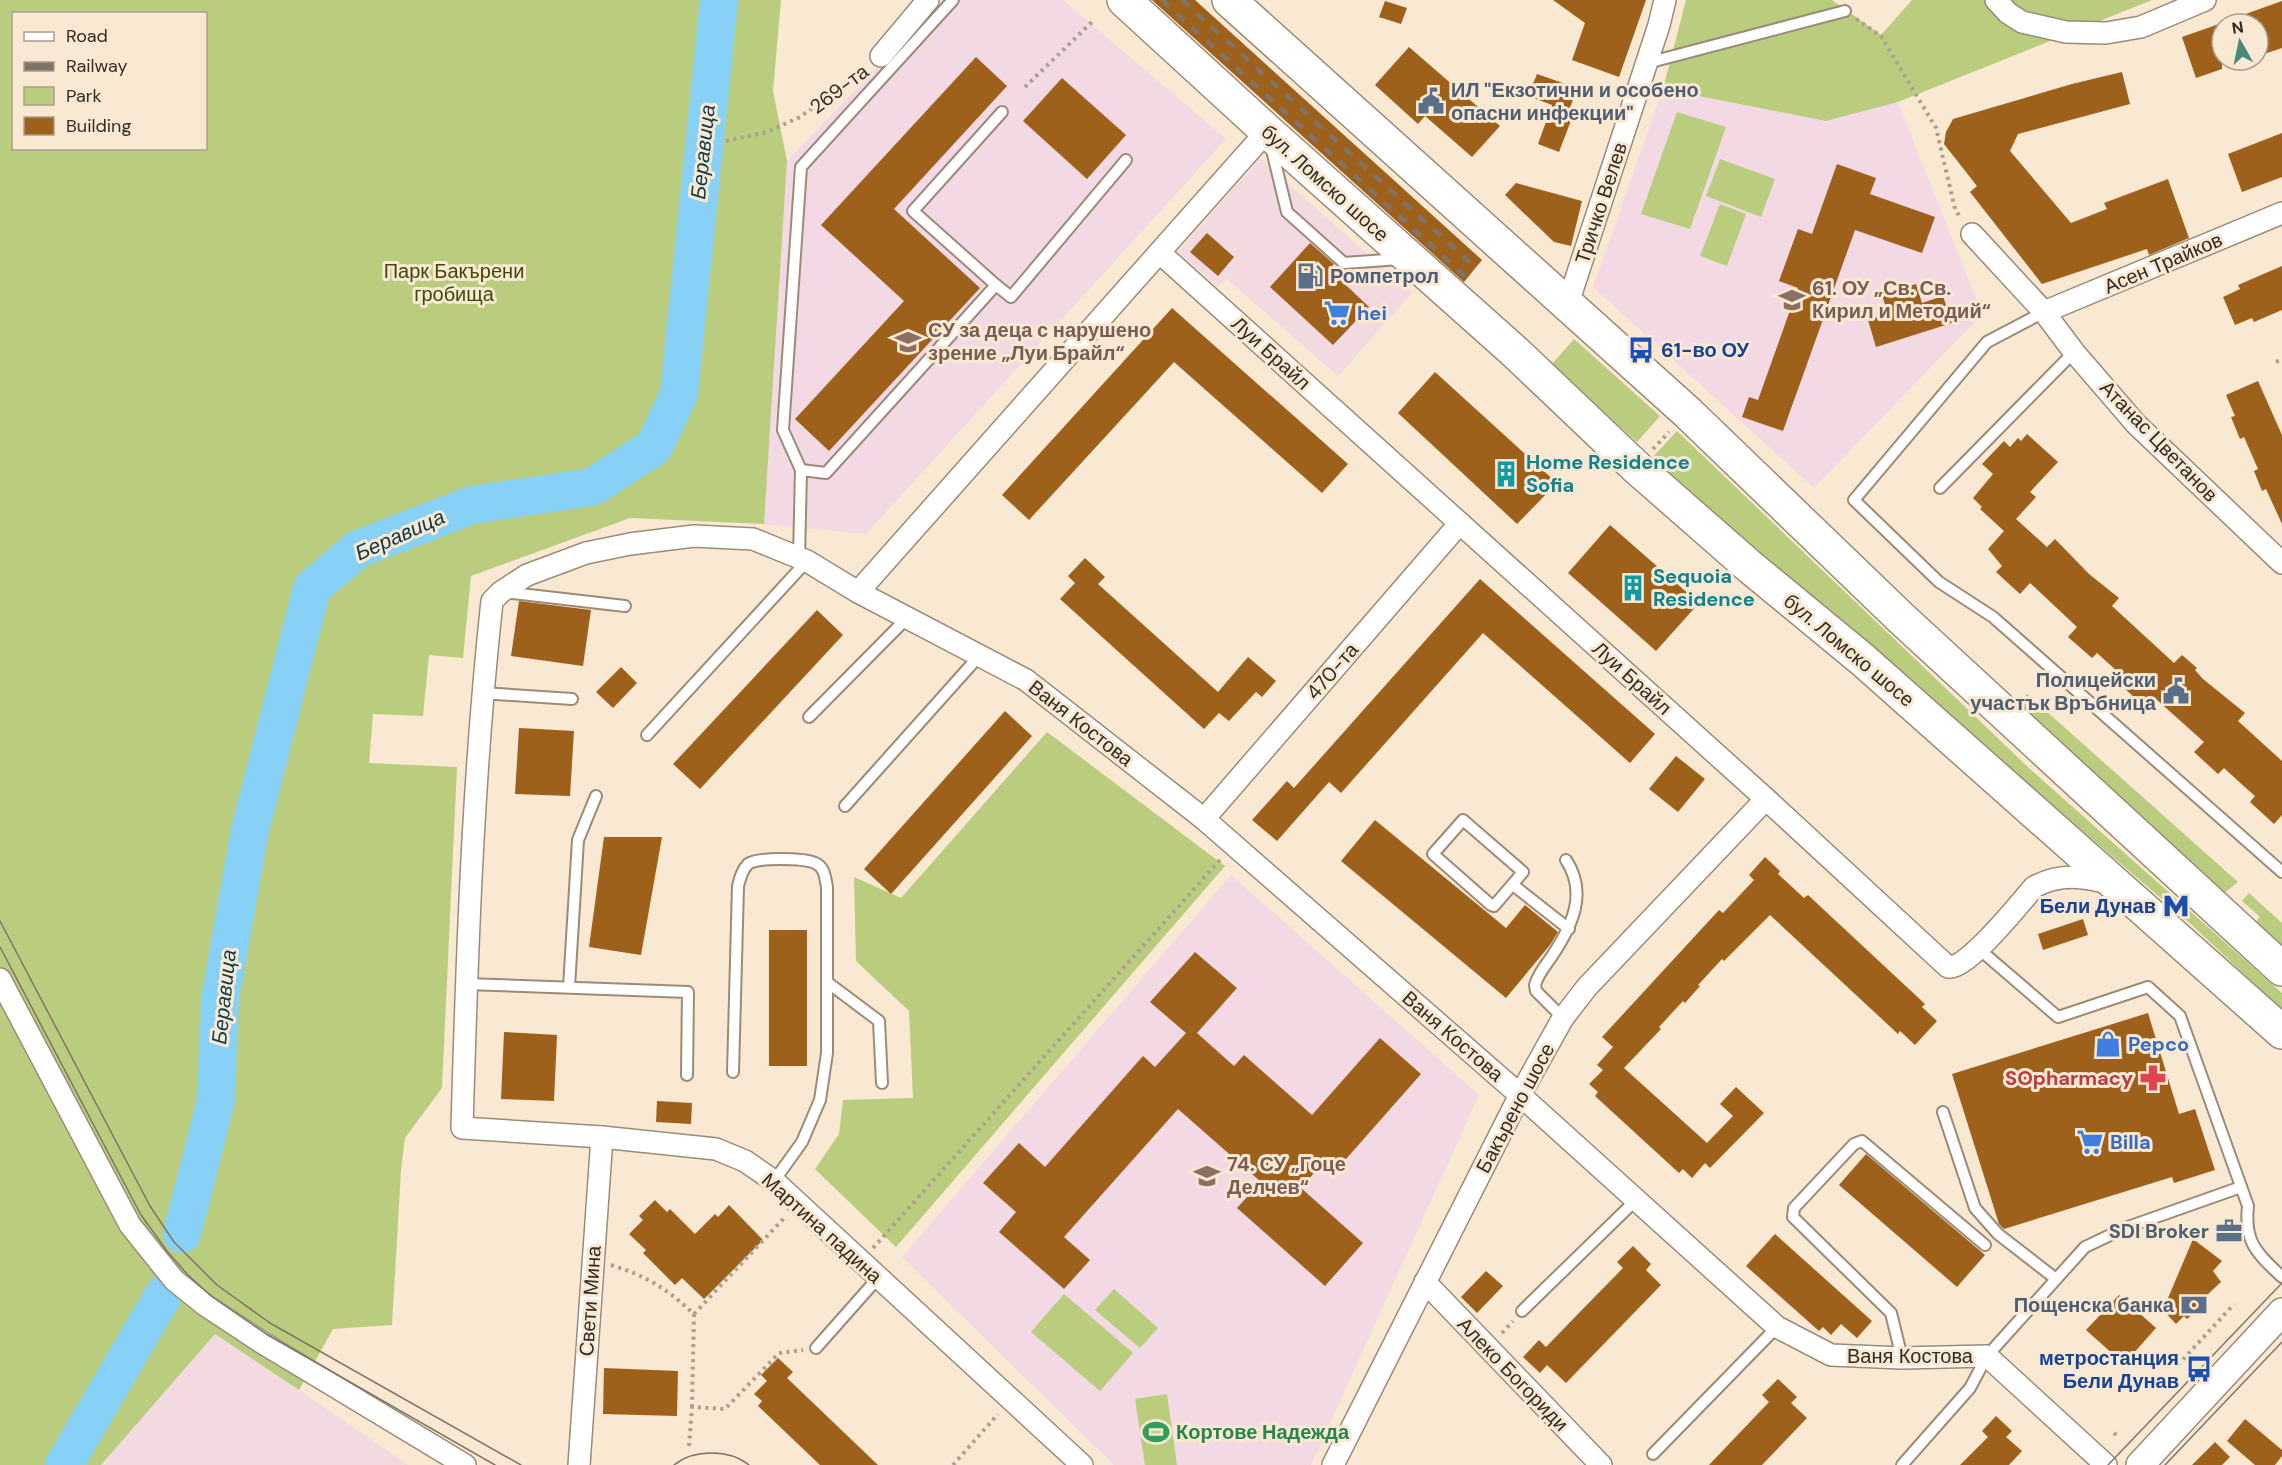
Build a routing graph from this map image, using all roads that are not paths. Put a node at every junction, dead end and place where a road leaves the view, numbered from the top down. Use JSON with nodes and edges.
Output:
{"nodes":[{"id":1,"x":928,"y":0,"type":"edge"},
{"id":2,"x":953,"y":0,"type":"edge"},
{"id":3,"x":1124,"y":0,"type":"edge"},
{"id":4,"x":1229,"y":0,"type":"edge"},
{"id":5,"x":1665,"y":0,"type":"edge"},
{"id":6,"x":1996,"y":0,"type":"edge"},
{"id":7,"x":2205,"y":0,"type":"edge"},
{"id":8,"x":1845,"y":11,"type":"road end"},
{"id":9,"x":882,"y":56,"type":"road end"},
{"id":10,"x":1647,"y":63,"type":"junction"},
{"id":11,"x":1002,"y":112,"type":"dead end"},
{"id":12,"x":1267,"y":131,"type":"junction"},
{"id":13,"x":1126,"y":160,"type":"dead end"},
{"id":14,"x":2282,"y":213,"type":"edge"},
{"id":15,"x":1972,"y":234,"type":"road end"},
{"id":16,"x":1160,"y":253,"type":"junction"},
{"id":17,"x":1410,"y":259,"type":"junction"},
{"id":18,"x":996,"y":285,"type":"junction"},
{"id":19,"x":1568,"y":303,"type":"junction"},
{"id":20,"x":2044,"y":312,"type":"junction"},
{"id":21,"x":2074,"y":352,"type":"junction"},
{"id":22,"x":801,"y":470,"type":"junction"},
{"id":23,"x":1940,"y":488,"type":"dead end"},
{"id":24,"x":1460,"y":523,"type":"junction"},
{"id":25,"x":803,"y":560,"type":"junction"},
{"id":26,"x":2282,"y":563,"type":"edge"},
{"id":27,"x":501,"y":592,"type":"junction"},
{"id":28,"x":858,"y":592,"type":"junction"},
{"id":29,"x":625,"y":606,"type":"dead end"},
{"id":30,"x":907,"y":618,"type":"junction"},
{"id":31,"x":980,"y":655,"type":"junction"},
{"id":32,"x":482,"y":693,"type":"junction"},
{"id":33,"x":572,"y":699,"type":"dead end"},
{"id":34,"x":808,"y":717,"type":"dead end"},
{"id":35,"x":647,"y":735,"type":"dead end"},
{"id":36,"x":596,"y":796,"type":"dead end"},
{"id":37,"x":1766,"y":799,"type":"junction"},
{"id":38,"x":844,"y":806,"type":"dead end"},
{"id":39,"x":1204,"y":819,"type":"junction"},
{"id":40,"x":1566,"y":860,"type":"dead end"},
{"id":41,"x":2282,"y":872,"type":"edge"},
{"id":42,"x":1513,"y":885,"type":"junction"},
{"id":43,"x":2117,"y":886,"type":"junction"},
{"id":44,"x":1569,"y":929,"type":"junction"},
{"id":45,"x":1979,"y":949,"type":"junction"},
{"id":46,"x":2282,"y":969,"type":"edge"},
{"id":47,"x":0,"y":980,"type":"edge"},
{"id":48,"x":827,"y":982,"type":"junction"},
{"id":49,"x":466,"y":984,"type":"junction"},
{"id":50,"x":569,"y":987,"type":"junction"},
{"id":51,"x":1563,"y":1018,"type":"junction"},
{"id":52,"x":2282,"y":1032,"type":"edge"},
{"id":53,"x":733,"y":1072,"type":"dead end"},
{"id":54,"x":687,"y":1075,"type":"dead end"},
{"id":55,"x":882,"y":1083,"type":"dead end"},
{"id":56,"x":1520,"y":1095,"type":"junction"},
{"id":57,"x":1943,"y":1112,"type":"dead end"},
{"id":58,"x":602,"y":1137,"type":"junction"},
{"id":59,"x":774,"y":1182,"type":"junction"},
{"id":60,"x":2241,"y":1187,"type":"junction"},
{"id":61,"x":1636,"y":1200,"type":"junction"},
{"id":62,"x":1985,"y":1245,"type":"dead end"},
{"id":63,"x":2282,"y":1276,"type":"edge"},
{"id":64,"x":878,"y":1278,"type":"junction"},
{"id":65,"x":2056,"y":1279,"type":"junction"},
{"id":66,"x":1425,"y":1282,"type":"junction"},
{"id":67,"x":1522,"y":1311,"type":"road end"},
{"id":68,"x":2282,"y":1312,"type":"edge"},
{"id":69,"x":1777,"y":1327,"type":"junction"},
{"id":70,"x":816,"y":1348,"type":"road end"},
{"id":71,"x":1987,"y":1356,"type":"junction"},
{"id":72,"x":1902,"y":1358,"type":"junction"},
{"id":73,"x":1653,"y":1454,"type":"dead end"},
{"id":74,"x":465,"y":1465,"type":"edge"},
{"id":75,"x":579,"y":1465,"type":"edge"},
{"id":76,"x":1082,"y":1465,"type":"edge"},
{"id":77,"x":1333,"y":1465,"type":"edge"},
{"id":78,"x":1601,"y":1465,"type":"edge"},
{"id":79,"x":1902,"y":1465,"type":"edge"},
{"id":80,"x":2106,"y":1465,"type":"edge"},
{"id":81,"x":2140,"y":1465,"type":"edge"}],
"edges":[{"from":1,"to":9,"type":"street","name":"269-та"},
{"from":2,"to":22,"type":"lane"},
{"from":3,"to":12,"type":"main road","name":"бул. Ломско шосе"},
{"from":4,"to":19,"type":"main road"},
{"from":5,"to":10,"type":"street","name":"Тричко Велев"},
{"from":6,"to":7,"type":"street"},
{"from":8,"to":10,"type":"lane"},
{"from":10,"to":19,"type":"street","name":"Тричко Велев"},
{"from":11,"to":18,"type":"lane"},
{"from":12,"to":16,"type":"street"},
{"from":12,"to":17,"type":"main road","name":"бул. Ломско шосе"},
{"from":12,"to":17,"type":"lane"},
{"from":13,"to":18,"type":"lane"},
{"from":14,"to":20,"type":"street","name":"Асен Трайков"},
{"from":15,"to":20,"type":"street","name":"Атанас Цветанов"},
{"from":16,"to":24,"type":"street","name":"Луи Брайл"},
{"from":16,"to":28,"type":"street"},
{"from":17,"to":43,"type":"main road","name":"бул. Ломско шосе"},
{"from":18,"to":22,"type":"lane"},
{"from":19,"to":46,"type":"main road"},
{"from":20,"to":21,"type":"street","name":"Атанас Цветанов"},
{"from":20,"to":41,"type":"lane"},
{"from":21,"to":23,"type":"lane"},
{"from":21,"to":26,"type":"street","name":"Атанас Цветанов"},
{"from":22,"to":25,"type":"lane"},
{"from":24,"to":37,"type":"street","name":"Луи Брайл"},
{"from":24,"to":39,"type":"street","name":"470-та"},
{"from":25,"to":27,"type":"street","name":"Ваня Костова"},
{"from":25,"to":28,"type":"street","name":"Ваня Костова"},
{"from":25,"to":35,"type":"lane"},
{"from":27,"to":29,"type":"lane"},
{"from":27,"to":32,"type":"street"},
{"from":28,"to":30,"type":"street","name":"Ваня Костова"},
{"from":30,"to":31,"type":"street","name":"Ваня Костова"},
{"from":30,"to":34,"type":"lane"},
{"from":31,"to":38,"type":"lane"},
{"from":31,"to":39,"type":"street","name":"Ваня Костова"},
{"from":32,"to":33,"type":"lane"},
{"from":32,"to":49,"type":"street"},
{"from":36,"to":50,"type":"lane"},
{"from":37,"to":45,"type":"street","name":"Луи Брайл"},
{"from":37,"to":51,"type":"street","name":"Бакърено шосе"},
{"from":39,"to":56,"type":"street","name":"Ваня Костова"},
{"from":40,"to":44,"type":"lane"},
{"from":42,"to":42,"type":"lane"},
{"from":42,"to":44,"type":"lane"},
{"from":43,"to":45,"type":"street","name":"Луи Брайл"},
{"from":43,"to":52,"type":"main road","name":"бул. Ломско шосе"},
{"from":44,"to":51,"type":"lane"},
{"from":45,"to":60,"type":"lane"},
{"from":47,"to":74,"type":"street"},
{"from":48,"to":53,"type":"lane"},
{"from":48,"to":55,"type":"lane"},
{"from":48,"to":59,"type":"lane"},
{"from":49,"to":50,"type":"lane"},
{"from":49,"to":58,"type":"street","name":"Мартина падина"},
{"from":50,"to":54,"type":"lane"},
{"from":51,"to":56,"type":"street","name":"Бакърено шосе"},
{"from":56,"to":61,"type":"street","name":"Ваня Костова"},
{"from":56,"to":66,"type":"street","name":"Бакърено шосе"},
{"from":57,"to":65,"type":"lane"},
{"from":58,"to":59,"type":"street","name":"Мартина падина"},
{"from":58,"to":75,"type":"street","name":"Свети Мина"},
{"from":59,"to":64,"type":"street","name":"Мартина падина"},
{"from":60,"to":63,"type":"lane"},
{"from":60,"to":65,"type":"lane"},
{"from":61,"to":67,"type":"lane"},
{"from":61,"to":69,"type":"street","name":"Ваня Костова"},
{"from":62,"to":72,"type":"lane"},
{"from":64,"to":70,"type":"lane"},
{"from":64,"to":76,"type":"street","name":"Мартина падина"},
{"from":65,"to":71,"type":"lane"},
{"from":66,"to":77,"type":"street","name":"Бакърено шосе"},
{"from":66,"to":78,"type":"street","name":"Алеко Богориди"},
{"from":68,"to":81,"type":"street"},
{"from":69,"to":72,"type":"street","name":"Ваня Костова"},
{"from":69,"to":73,"type":"lane"},
{"from":71,"to":72,"type":"street","name":"Ваня Костова"},
{"from":71,"to":79,"type":"lane"},
{"from":71,"to":80,"type":"street","name":"Ваня Костова"}]}
